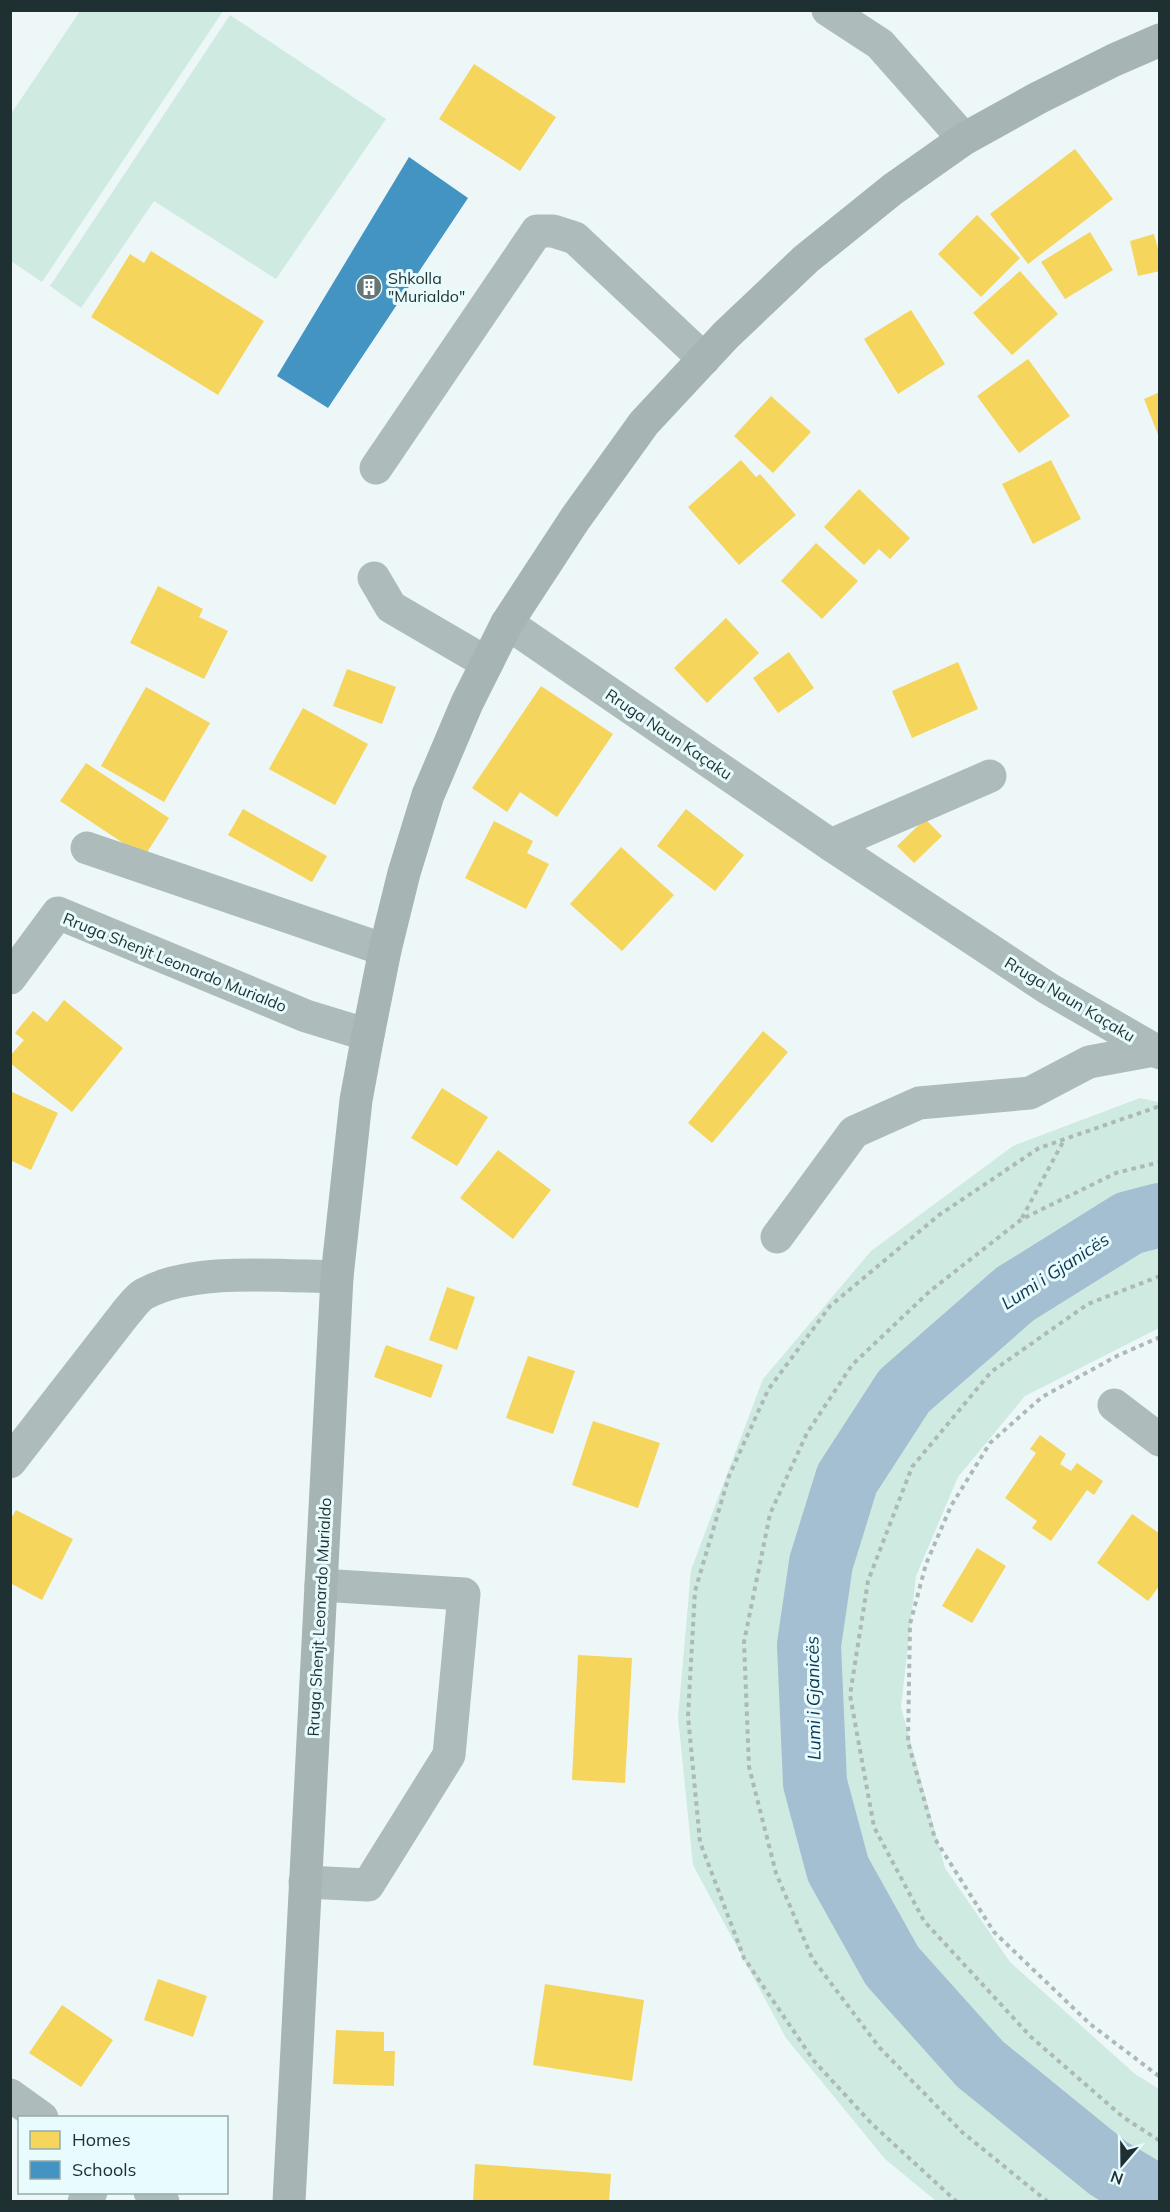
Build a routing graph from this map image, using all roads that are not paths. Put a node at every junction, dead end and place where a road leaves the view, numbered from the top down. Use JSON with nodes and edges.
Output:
{"nodes":[{"id":1,"x":828,"y":10,"type":"edge"},
{"id":2,"x":1160,"y":40,"type":"edge"},
{"id":3,"x":964,"y":139,"type":"junction"},
{"id":4,"x":704,"y":359,"type":"junction"},
{"id":5,"x":376,"y":468,"type":"dead end"},
{"id":6,"x":374,"y":578,"type":"dead end"},
{"id":7,"x":507,"y":623,"type":"junction"},
{"id":8,"x":487,"y":663,"type":"junction"},
{"id":9,"x":990,"y":776,"type":"dead end"},
{"id":10,"x":831,"y":844,"type":"junction"},
{"id":11,"x":87,"y":848,"type":"dead end"},
{"id":12,"x":385,"y":950,"type":"junction"},
{"id":13,"x":10,"y":978,"type":"edge"},
{"id":14,"x":368,"y":1035,"type":"junction"},
{"id":15,"x":1157,"y":1052,"type":"edge"},
{"id":16,"x":777,"y":1237,"type":"dead end"},
{"id":17,"x":337,"y":1277,"type":"junction"},
{"id":18,"x":1114,"y":1405,"type":"dead end"},
{"id":19,"x":1160,"y":1440,"type":"edge"},
{"id":20,"x":10,"y":1462,"type":"edge"},
{"id":21,"x":321,"y":1585,"type":"junction"},
{"id":22,"x":305,"y":1882,"type":"junction"},
{"id":23,"x":10,"y":2095,"type":"edge"},
{"id":24,"x":39,"y":2116,"type":"edge"},
{"id":25,"x":289,"y":2202,"type":"edge"}],
"edges":[{"from":1,"to":3,"type":"street"},
{"from":2,"to":3,"type":"main road","name":"Rruga Shenjt Leonardo Murialdo"},
{"from":3,"to":4,"type":"main road","name":"Rruga Shenjt Leonardo Murialdo"},
{"from":4,"to":5,"type":"street"},
{"from":4,"to":7,"type":"main road","name":"Rruga Shenjt Leonardo Murialdo"},
{"from":6,"to":8,"type":"street"},
{"from":7,"to":8,"type":"main road","name":"Rruga Shenjt Leonardo Murialdo"},
{"from":7,"to":10,"type":"street","name":"Rruga Naun Kaçaku"},
{"from":8,"to":12,"type":"main road","name":"Rruga Shenjt Leonardo Murialdo"},
{"from":9,"to":10,"type":"street"},
{"from":10,"to":15,"type":"street","name":"Rruga Naun Kaçaku"},
{"from":11,"to":12,"type":"street"},
{"from":12,"to":14,"type":"main road","name":"Rruga Shenjt Leonardo Murialdo"},
{"from":13,"to":14,"type":"street","name":"Rruga Shenjt Leonardo Murialdo"},
{"from":14,"to":17,"type":"main road","name":"Rruga Shenjt Leonardo Murialdo"},
{"from":15,"to":16,"type":"street"},
{"from":17,"to":20,"type":"street"},
{"from":17,"to":21,"type":"main road","name":"Rruga Shenjt Leonardo Murialdo"},
{"from":18,"to":19,"type":"street"},
{"from":21,"to":22,"type":"main road","name":"Rruga Shenjt Leonardo Murialdo"},
{"from":21,"to":22,"type":"street"},
{"from":22,"to":25,"type":"main road","name":"Rruga Shenjt Leonardo Murialdo"},
{"from":23,"to":24,"type":"street"}]}
